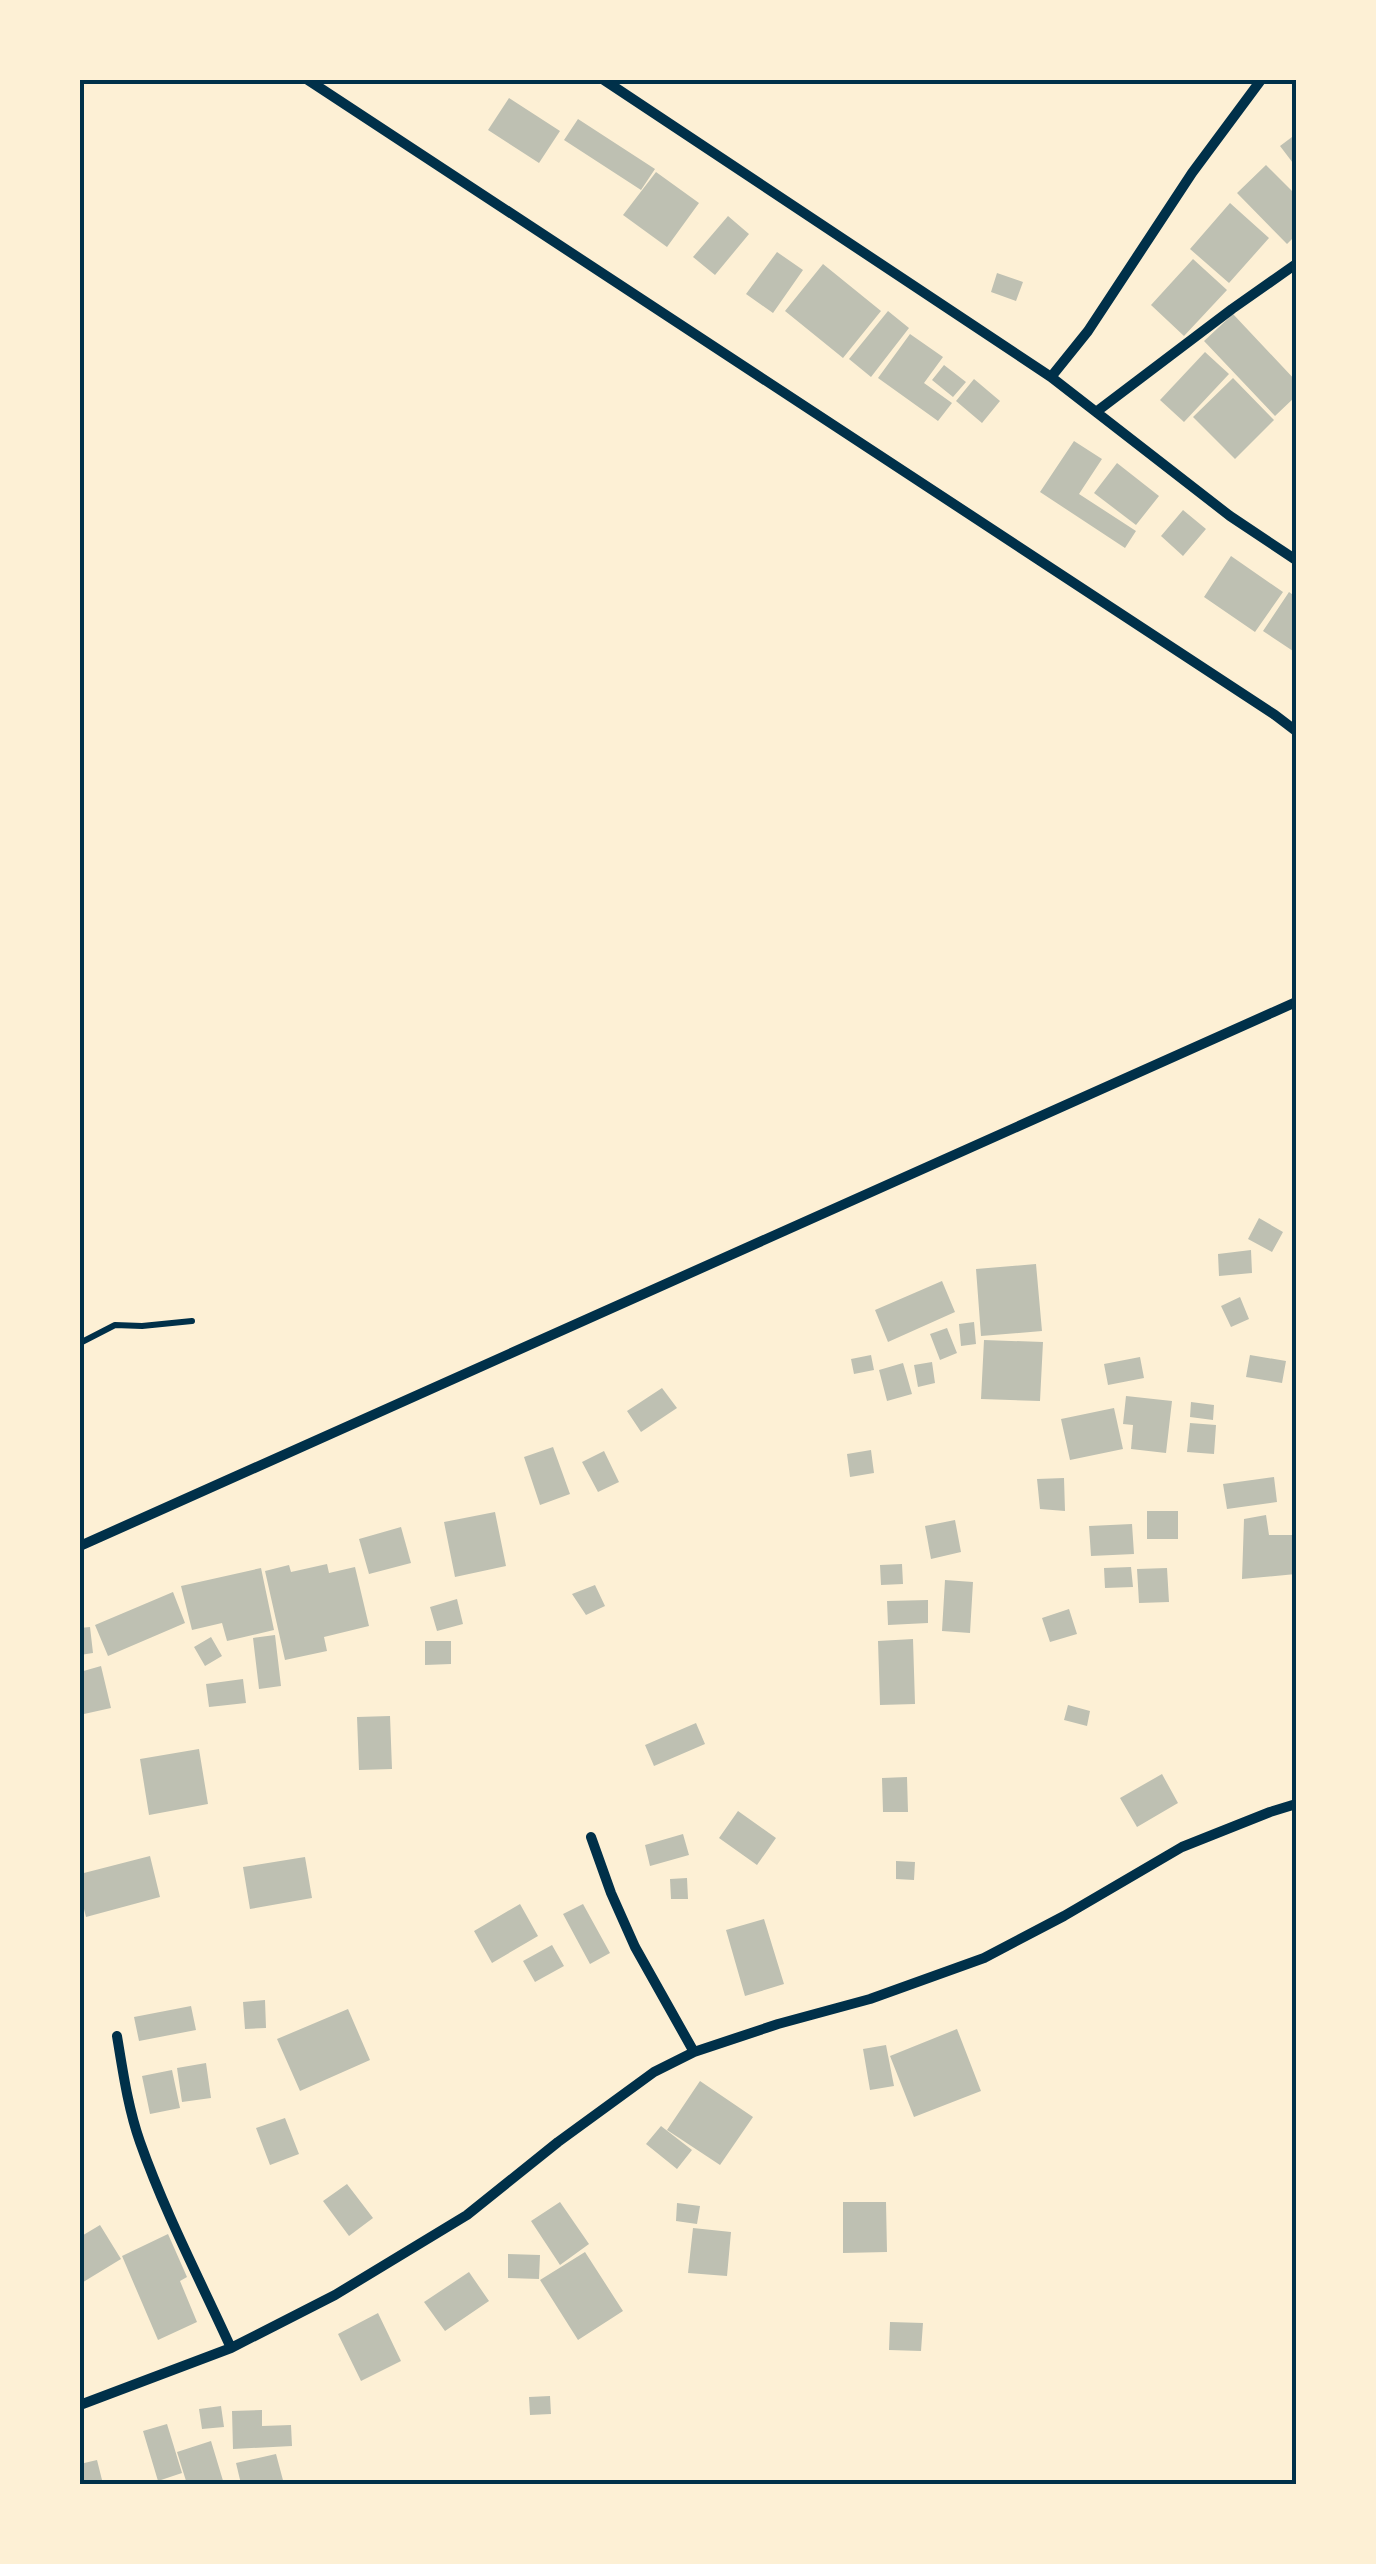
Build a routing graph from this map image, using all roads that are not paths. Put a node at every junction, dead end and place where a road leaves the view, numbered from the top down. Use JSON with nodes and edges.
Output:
{"nodes":[{"id":1,"x":308,"y":80,"type":"edge"},
{"id":2,"x":604,"y":80,"type":"edge"},
{"id":3,"x":1262,"y":80,"type":"edge"},
{"id":4,"x":1296,"y":264,"type":"edge"},
{"id":5,"x":1050,"y":377,"type":"junction"},
{"id":6,"x":1096,"y":412,"type":"junction"},
{"id":7,"x":1296,"y":560,"type":"edge"},
{"id":8,"x":1296,"y":731,"type":"edge"},
{"id":9,"x":1296,"y":1002,"type":"edge"},
{"id":10,"x":80,"y":1546,"type":"edge"},
{"id":11,"x":1296,"y":1804,"type":"edge"},
{"id":12,"x":591,"y":1836,"type":"dead end"},
{"id":13,"x":117,"y":2036,"type":"dead end"},
{"id":14,"x":694,"y":2052,"type":"junction"},
{"id":15,"x":231,"y":2348,"type":"junction"},
{"id":16,"x":80,"y":2405,"type":"edge"}],
"edges":[{"from":1,"to":8,"type":"street"},
{"from":2,"to":5,"type":"street"},
{"from":3,"to":5,"type":"street"},
{"from":4,"to":6,"type":"street"},
{"from":5,"to":6,"type":"street"},
{"from":6,"to":7,"type":"street"},
{"from":9,"to":10,"type":"street"},
{"from":11,"to":14,"type":"street"},
{"from":12,"to":14,"type":"street"},
{"from":13,"to":15,"type":"street"},
{"from":14,"to":15,"type":"street"},
{"from":15,"to":16,"type":"street"}]}
